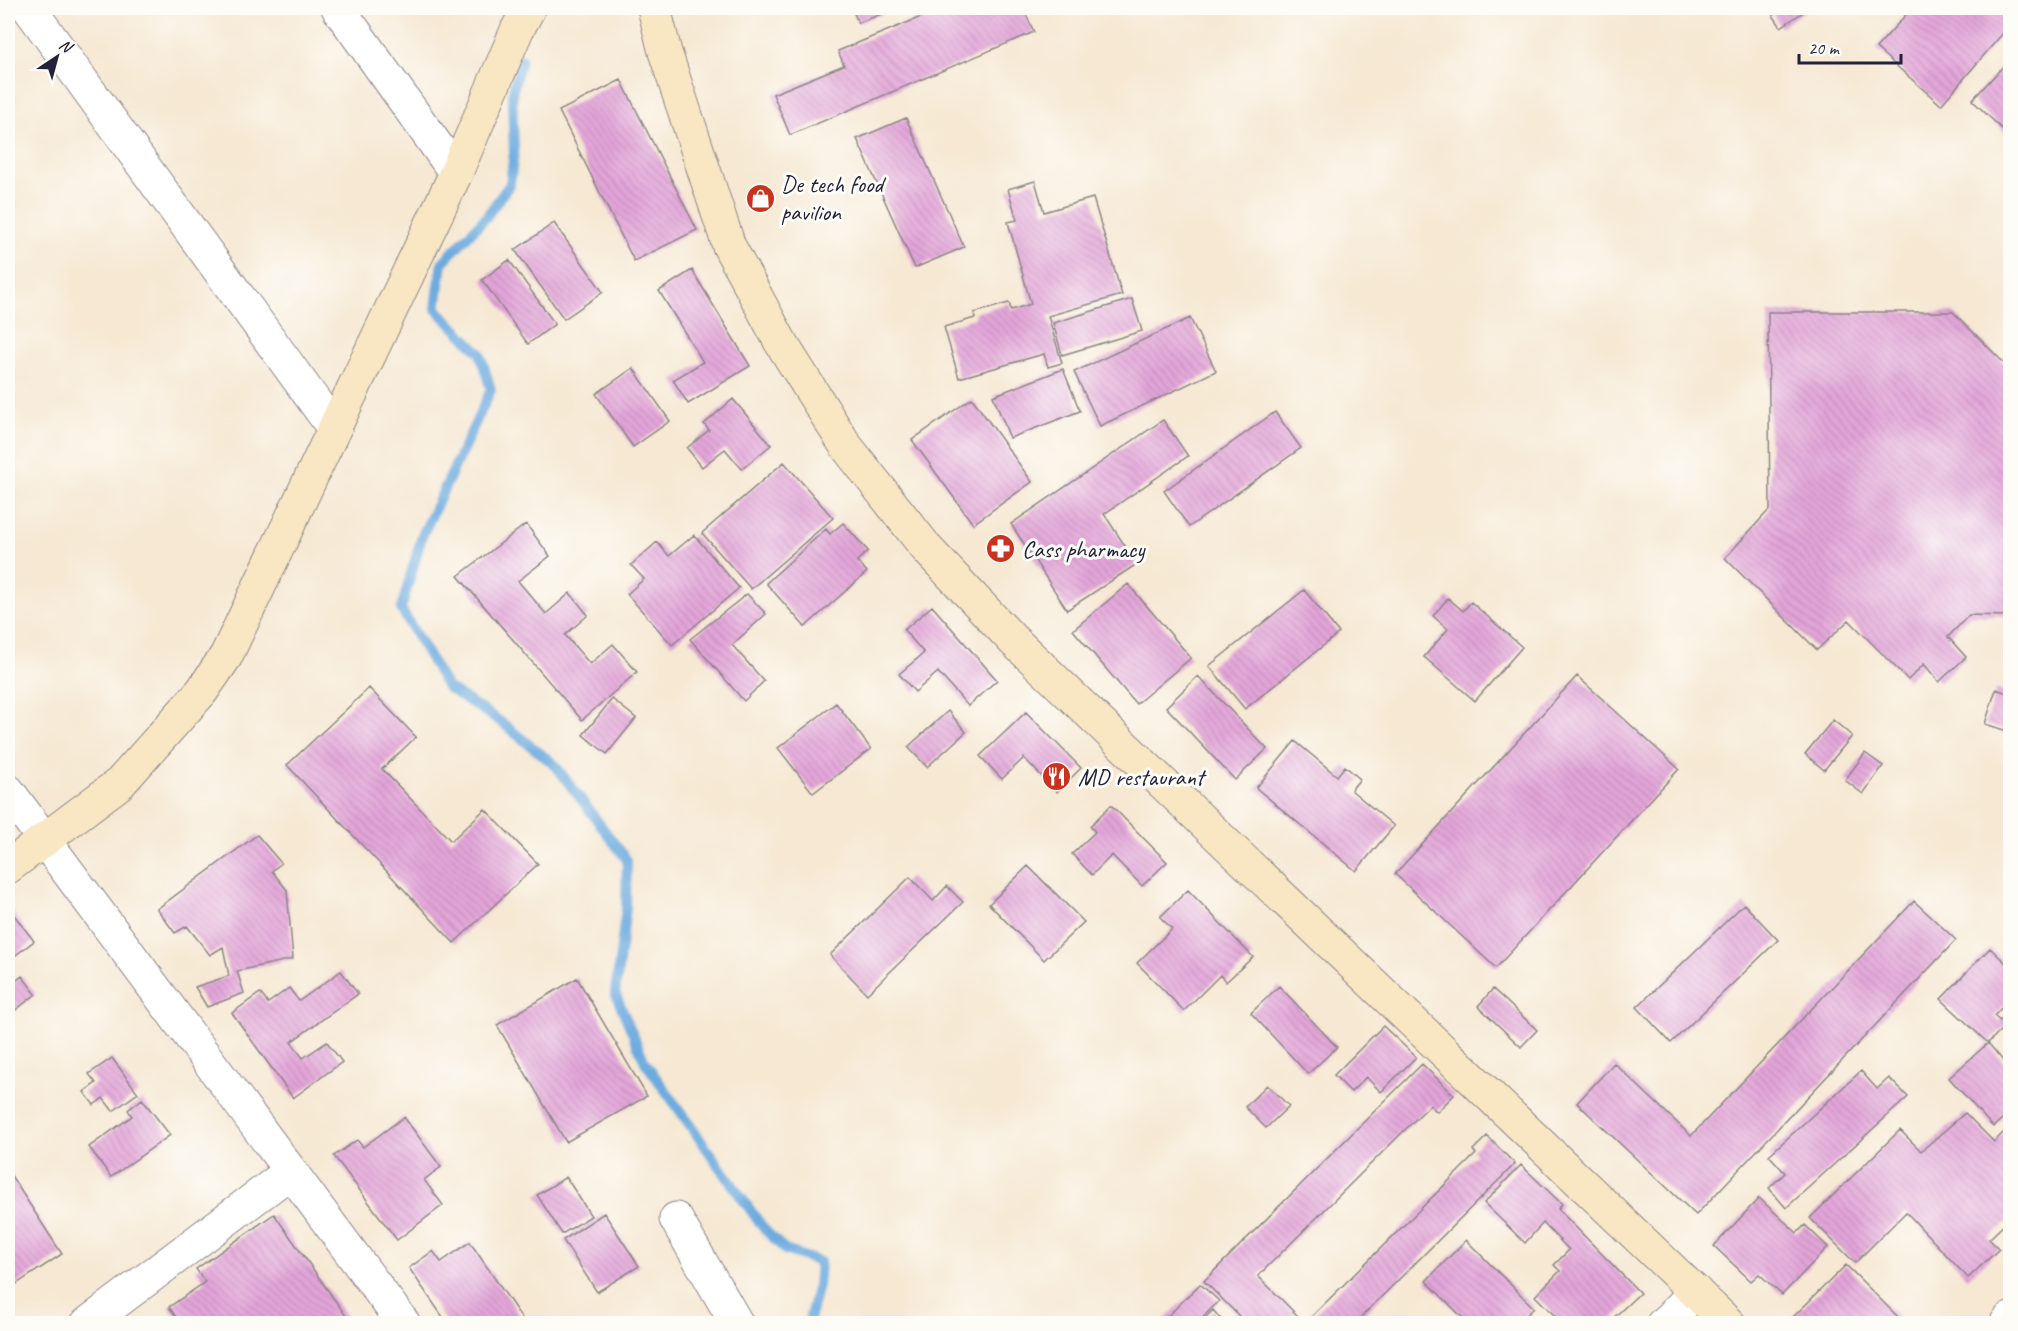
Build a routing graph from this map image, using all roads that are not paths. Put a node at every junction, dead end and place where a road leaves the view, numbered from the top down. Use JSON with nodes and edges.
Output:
{"nodes":[{"id":1,"x":29,"y":8,"type":"edge"},
{"id":2,"x":338,"y":8,"type":"edge"},
{"id":3,"x":654,"y":8,"type":"edge"},
{"id":4,"x":523,"y":19,"type":"edge"},
{"id":5,"x":456,"y":173,"type":"junction"},
{"id":6,"x":333,"y":427,"type":"junction"},
{"id":7,"x":8,"y":792,"type":"edge"},
{"id":8,"x":43,"y":841,"type":"junction"},
{"id":9,"x":8,"y":867,"type":"edge"},
{"id":10,"x":290,"y":1172,"type":"junction"},
{"id":11,"x":676,"y":1219,"type":"dead end"},
{"id":12,"x":1696,"y":1292,"type":"junction"},
{"id":13,"x":2010,"y":1318,"type":"edge"},
{"id":14,"x":87,"y":1323,"type":"edge"},
{"id":15,"x":404,"y":1323,"type":"edge"},
{"id":16,"x":737,"y":1323,"type":"edge"},
{"id":17,"x":1664,"y":1323,"type":"edge"},
{"id":18,"x":1729,"y":1323,"type":"edge"},
{"id":19,"x":2006,"y":1323,"type":"edge"}],
"edges":[{"from":1,"to":6,"type":"street"},
{"from":2,"to":5,"type":"street"},
{"from":3,"to":12,"type":"street"},
{"from":4,"to":5,"type":"street"},
{"from":5,"to":6,"type":"street"},
{"from":6,"to":8,"type":"street"},
{"from":7,"to":8,"type":"street"},
{"from":8,"to":9,"type":"street"},
{"from":8,"to":10,"type":"street"},
{"from":10,"to":14,"type":"street"},
{"from":10,"to":15,"type":"street"},
{"from":11,"to":16,"type":"street"},
{"from":12,"to":17,"type":"street"},
{"from":12,"to":18,"type":"street"},
{"from":13,"to":19,"type":"street"}]}
